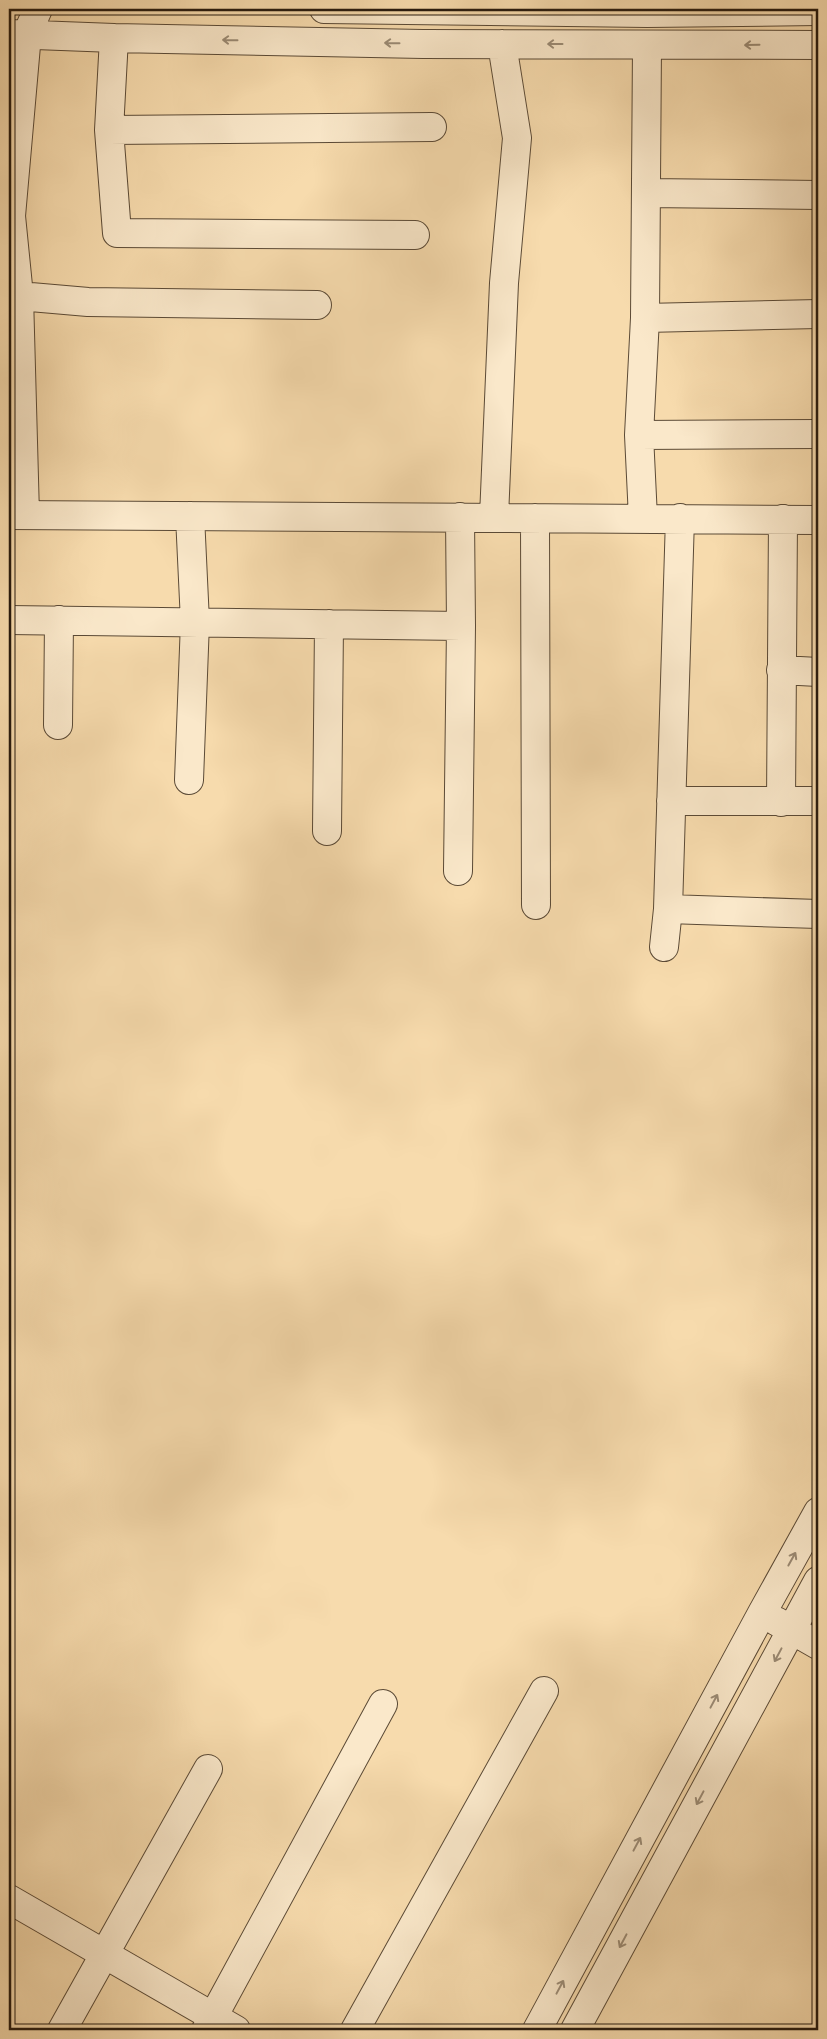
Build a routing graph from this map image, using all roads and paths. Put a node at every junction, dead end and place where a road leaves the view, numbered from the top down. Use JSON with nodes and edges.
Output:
{"nodes":[{"id":1,"x":38,"y":9,"type":"edge"},
{"id":2,"x":324,"y":9,"type":"edge"},
{"id":3,"x":789,"y":9,"type":"edge"},
{"id":4,"x":423,"y":10,"type":"edge"},
{"id":5,"x":597,"y":10,"type":"edge"},
{"id":6,"x":818,"y":11,"type":"edge"},
{"id":7,"x":18,"y":34,"type":"edge"},
{"id":8,"x":114,"y":38,"type":"junction"},
{"id":9,"x":502,"y":44,"type":"junction"},
{"id":10,"x":594,"y":44,"type":"junction"},
{"id":11,"x":783,"y":44,"type":"junction"},
{"id":12,"x":818,"y":45,"type":"edge"},
{"id":13,"x":647,"y":46,"type":"junction"},
{"id":14,"x":432,"y":127,"type":"dead end"},
{"id":15,"x":109,"y":130,"type":"junction"},
{"id":16,"x":646,"y":193,"type":"junction"},
{"id":17,"x":818,"y":195,"type":"edge"},
{"id":18,"x":10,"y":216,"type":"edge"},
{"id":19,"x":415,"y":235,"type":"dead end"},
{"id":20,"x":19,"y":296,"type":"junction"},
{"id":21,"x":317,"y":305,"type":"dead end"},
{"id":22,"x":818,"y":314,"type":"edge"},
{"id":23,"x":645,"y":318,"type":"junction"},
{"id":24,"x":818,"y":434,"type":"edge"},
{"id":25,"x":639,"y":435,"type":"junction"},
{"id":26,"x":17,"y":515,"type":"edge"},
{"id":27,"x":190,"y":516,"type":"junction"},
{"id":28,"x":460,"y":517,"type":"junction"},
{"id":29,"x":494,"y":517,"type":"junction"},
{"id":30,"x":535,"y":518,"type":"junction"},
{"id":31,"x":642,"y":518,"type":"junction"},
{"id":32,"x":680,"y":518,"type":"junction"},
{"id":33,"x":783,"y":519,"type":"junction"},
{"id":34,"x":818,"y":520,"type":"edge"},
{"id":35,"x":9,"y":620,"type":"edge"},
{"id":36,"x":59,"y":620,"type":"junction"},
{"id":37,"x":195,"y":622,"type":"junction"},
{"id":38,"x":329,"y":624,"type":"junction"},
{"id":39,"x":461,"y":626,"type":"junction"},
{"id":40,"x":781,"y":670,"type":"junction"},
{"id":41,"x":818,"y":672,"type":"edge"},
{"id":42,"x":58,"y":725,"type":"dead end"},
{"id":43,"x":189,"y":780,"type":"dead end"},
{"id":44,"x":671,"y":801,"type":"junction"},
{"id":45,"x":818,"y":801,"type":"edge"},
{"id":46,"x":781,"y":802,"type":"junction"},
{"id":47,"x":327,"y":831,"type":"dead end"},
{"id":48,"x":458,"y":871,"type":"dead end"},
{"id":49,"x":536,"y":905,"type":"dead end"},
{"id":50,"x":668,"y":909,"type":"junction"},
{"id":51,"x":818,"y":914,"type":"edge"},
{"id":52,"x":664,"y":947,"type":"dead end"},
{"id":53,"x":818,"y":1512,"type":"edge"},
{"id":54,"x":818,"y":1581,"type":"edge"},
{"id":55,"x":762,"y":1613,"type":"junction"},
{"id":56,"x":791,"y":1630,"type":"junction"},
{"id":57,"x":818,"y":1645,"type":"edge"},
{"id":58,"x":544,"y":1691,"type":"dead end"},
{"id":59,"x":383,"y":1704,"type":"dead end"},
{"id":60,"x":208,"y":1769,"type":"dead end"},
{"id":61,"x":9,"y":1898,"type":"edge"},
{"id":62,"x":105,"y":1953,"type":"junction"},
{"id":63,"x":218,"y":2026,"type":"edge"},
{"id":64,"x":62,"y":2030,"type":"edge"},
{"id":65,"x":355,"y":2030,"type":"edge"},
{"id":66,"x":537,"y":2030,"type":"edge"},
{"id":67,"x":575,"y":2030,"type":"edge"}],
"edges":[{"from":1,"to":7,"type":"street"},
{"from":2,"to":4,"type":"street"},
{"from":3,"to":5,"type":"street"},
{"from":3,"to":6,"type":"street"},
{"from":3,"to":11,"type":"street"},
{"from":4,"to":5,"type":"street"},
{"from":5,"to":10,"type":"street"},
{"from":7,"to":8,"type":"street"},
{"from":7,"to":18,"type":"street"},
{"from":9,"to":8,"type":"street","one_way":true},
{"from":8,"to":15,"type":"street"},
{"from":10,"to":9,"type":"street","one_way":true},
{"from":9,"to":29,"type":"street"},
{"from":10,"to":13,"type":"street"},
{"from":11,"to":12,"type":"street"},
{"from":11,"to":13,"type":"street","one_way":true},
{"from":13,"to":16,"type":"street"},
{"from":14,"to":15,"type":"street"},
{"from":15,"to":19,"type":"street"},
{"from":16,"to":17,"type":"street"},
{"from":16,"to":23,"type":"street"},
{"from":18,"to":20,"type":"street"},
{"from":20,"to":21,"type":"street"},
{"from":20,"to":26,"type":"street"},
{"from":22,"to":23,"type":"street"},
{"from":23,"to":25,"type":"street"},
{"from":24,"to":25,"type":"street"},
{"from":25,"to":31,"type":"street"},
{"from":26,"to":27,"type":"street"},
{"from":27,"to":28,"type":"street"},
{"from":27,"to":37,"type":"street"},
{"from":28,"to":29,"type":"street"},
{"from":28,"to":39,"type":"street"},
{"from":29,"to":30,"type":"street"},
{"from":30,"to":31,"type":"street"},
{"from":30,"to":49,"type":"street"},
{"from":31,"to":32,"type":"street"},
{"from":32,"to":33,"type":"street"},
{"from":32,"to":44,"type":"street"},
{"from":33,"to":34,"type":"street"},
{"from":33,"to":40,"type":"street"},
{"from":35,"to":36,"type":"street"},
{"from":36,"to":37,"type":"street"},
{"from":36,"to":42,"type":"street"},
{"from":37,"to":38,"type":"street"},
{"from":37,"to":43,"type":"street"},
{"from":38,"to":39,"type":"street"},
{"from":38,"to":47,"type":"street"},
{"from":39,"to":48,"type":"street"},
{"from":40,"to":41,"type":"street"},
{"from":40,"to":46,"type":"street"},
{"from":44,"to":46,"type":"street"},
{"from":44,"to":50,"type":"street"},
{"from":45,"to":46,"type":"street"},
{"from":50,"to":51,"type":"street"},
{"from":50,"to":52,"type":"street"},
{"from":55,"to":53,"type":"street","one_way":true},
{"from":54,"to":56,"type":"street"},
{"from":55,"to":56,"type":"street"},
{"from":66,"to":55,"type":"street","one_way":true},
{"from":56,"to":57,"type":"street"},
{"from":56,"to":67,"type":"street","one_way":true},
{"from":58,"to":65,"type":"street"},
{"from":59,"to":63,"type":"street"},
{"from":60,"to":62,"type":"street"},
{"from":61,"to":62,"type":"street"},
{"from":62,"to":63,"type":"street"},
{"from":62,"to":64,"type":"street"}]}
